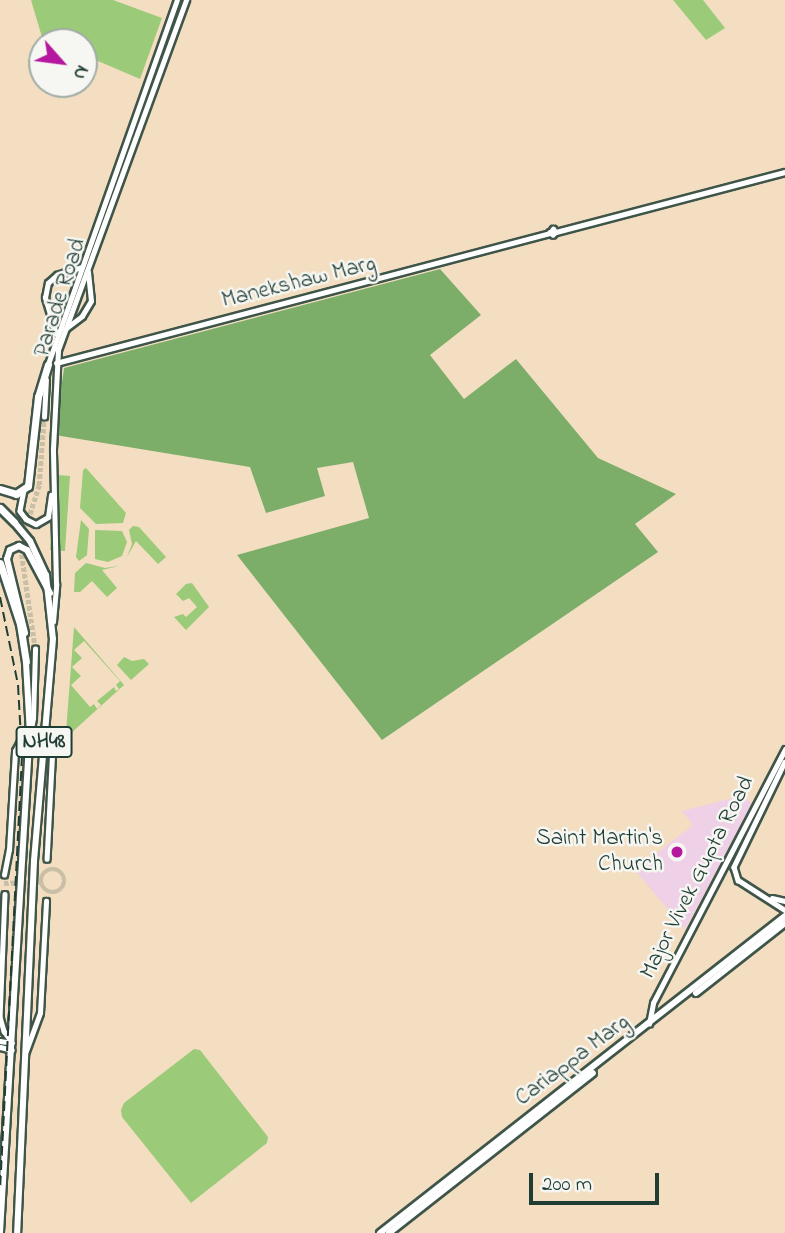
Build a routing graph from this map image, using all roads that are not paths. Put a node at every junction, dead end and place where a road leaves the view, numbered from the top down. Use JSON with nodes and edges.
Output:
{"nodes":[{"id":1,"x":177,"y":0,"type":"edge"},
{"id":2,"x":186,"y":0,"type":"edge"},
{"id":3,"x":133,"y":124,"type":"junction"},
{"id":4,"x":140,"y":127,"type":"junction"},
{"id":5,"x":785,"y":172,"type":"edge"},
{"id":6,"x":82,"y":266,"type":"junction"},
{"id":7,"x":88,"y":270,"type":"junction"},
{"id":8,"x":64,"y":330,"type":"junction"},
{"id":9,"x":57,"y":335,"type":"junction"},
{"id":10,"x":52,"y":364,"type":"junction"},
{"id":11,"x":44,"y":417,"type":"tunnel mouth"},
{"id":12,"x":53,"y":476,"type":"junction"},
{"id":13,"x":0,"y":489,"type":"edge"},
{"id":14,"x":24,"y":490,"type":"junction"},
{"id":15,"x":0,"y":508,"type":"edge"},
{"id":16,"x":14,"y":522,"type":"joint"},
{"id":17,"x":0,"y":563,"type":"edge"},
{"id":18,"x":51,"y":596,"type":"junction"},
{"id":19,"x":53,"y":622,"type":"junction"},
{"id":20,"x":35,"y":649,"type":"tunnel mouth"},
{"id":21,"x":26,"y":659,"type":"junction"},
{"id":22,"x":46,"y":727,"type":"junction"},
{"id":23,"x":30,"y":734,"type":"junction"},
{"id":24,"x":785,"y":749,"type":"edge"},
{"id":25,"x":785,"y":762,"type":"edge"},
{"id":26,"x":47,"y":859,"type":"dead end"},
{"id":27,"x":4,"y":876,"type":"dead end"},
{"id":28,"x":5,"y":894,"type":"dead end"},
{"id":29,"x":771,"y":898,"type":"junction"},
{"id":30,"x":46,"y":901,"type":"dead end"},
{"id":31,"x":785,"y":901,"type":"edge"},
{"id":32,"x":785,"y":910,"type":"edge"},
{"id":33,"x":785,"y":916,"type":"edge"},
{"id":34,"x":785,"y":923,"type":"edge"},
{"id":35,"x":649,"y":1025,"type":"junction"},
{"id":36,"x":0,"y":1041,"type":"edge"},
{"id":37,"x":12,"y":1045,"type":"junction"},
{"id":38,"x":0,"y":1047,"type":"edge"},
{"id":39,"x":26,"y":1051,"type":"junction"},
{"id":40,"x":2,"y":1199,"type":"edge"},
{"id":41,"x":1,"y":1216,"type":"edge"},
{"id":42,"x":0,"y":1232,"type":"edge"},
{"id":43,"x":17,"y":1233,"type":"edge"},
{"id":44,"x":380,"y":1233,"type":"edge"},
{"id":45,"x":389,"y":1233,"type":"edge"}],
"edges":[{"from":1,"to":3,"type":"street","name":"Parade Road"},
{"from":2,"to":4,"type":"street","name":"Parade Road"},
{"from":3,"to":4,"type":"street"},
{"from":3,"to":6,"type":"street","name":"Parade Road"},
{"from":4,"to":7,"type":"street","name":"Parade Road"},
{"from":5,"to":10,"type":"street","name":"Manekshaw Marg"},
{"from":6,"to":7,"type":"street"},
{"from":6,"to":9,"type":"street","name":"Parade Road"},
{"from":6,"to":9,"type":"street"},
{"from":7,"to":8,"type":"street","name":"Parade Road"},
{"from":7,"to":8,"type":"street"},
{"from":8,"to":10,"type":"street","name":"Parade Road"},
{"from":9,"to":10,"type":"street","name":"Parade Road"},
{"from":10,"to":11,"type":"street","name":"Parade Road"},
{"from":10,"to":12,"type":"street","name":"Parade Road"},
{"from":10,"to":14,"type":"highway"},
{"from":12,"to":14,"type":"street"},
{"from":12,"to":19,"type":"street","name":"Parade Road"},
{"from":13,"to":14,"type":"highway"},
{"from":15,"to":16,"type":"highway","number":"NH48"},
{"from":16,"to":18,"type":"main road","number":"NH48"},
{"from":17,"to":21,"type":"highway","number":"NH48"},
{"from":18,"to":19,"type":"main road","number":"NH48"},
{"from":18,"to":21,"type":"main road"},
{"from":19,"to":22,"type":"main road","number":"NH48"},
{"from":20,"to":23,"type":"street"},
{"from":21,"to":23,"type":"main road","number":"NH48"},
{"from":22,"to":26,"type":"street"},
{"from":22,"to":39,"type":"main road","number":"NH48"},
{"from":23,"to":27,"type":"street"},
{"from":23,"to":37,"type":"main road","number":"NH48"},
{"from":24,"to":35,"type":"street","name":"Major Vivek Gupta Road"},
{"from":25,"to":29,"type":"street","name":"Major Vivek Gupta Road"},
{"from":28,"to":37,"type":"street"},
{"from":29,"to":31,"type":"street"},
{"from":29,"to":32,"type":"street"},
{"from":30,"to":39,"type":"street"},
{"from":33,"to":35,"type":"main road","name":"Cariappa Marg"},
{"from":34,"to":45,"type":"main road","name":"Cariappa Marg"},
{"from":35,"to":44,"type":"main road","name":"Cariappa Marg"},
{"from":36,"to":37,"type":"main road"},
{"from":37,"to":38,"type":"main road"},
{"from":37,"to":40,"type":"main road","number":"NH48"},
{"from":39,"to":43,"type":"main road","number":"NH48"},
{"from":40,"to":41,"type":"main road","number":"NH48"},
{"from":41,"to":42,"type":"main road","number":"NH48"}]}
